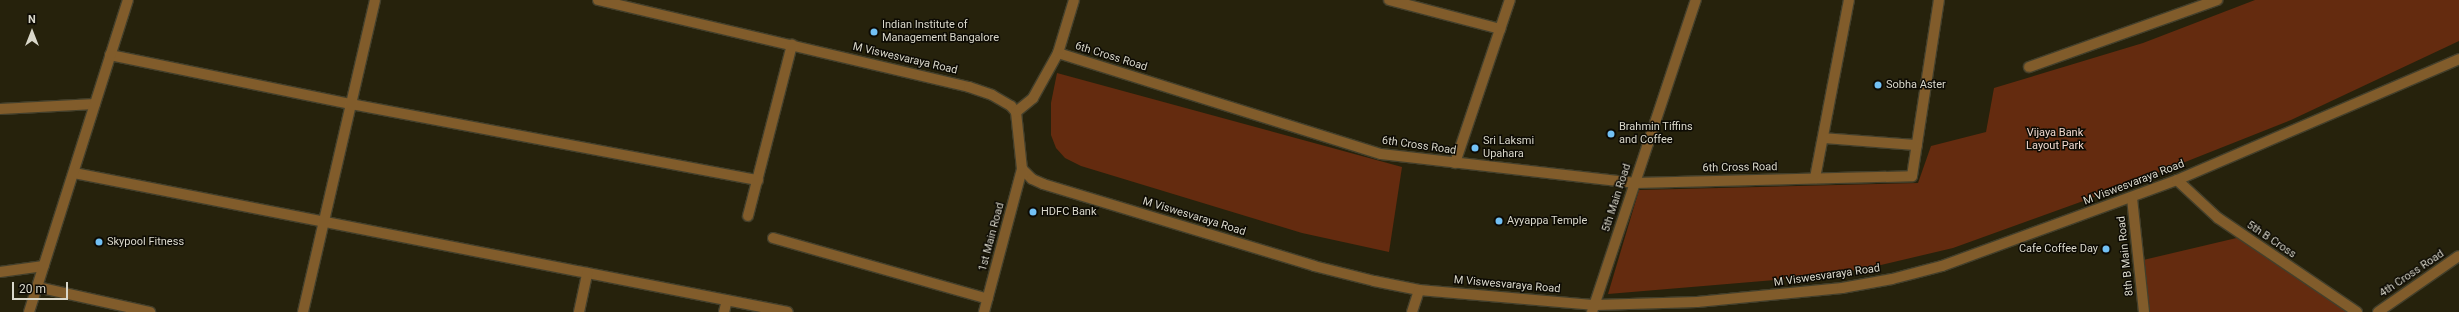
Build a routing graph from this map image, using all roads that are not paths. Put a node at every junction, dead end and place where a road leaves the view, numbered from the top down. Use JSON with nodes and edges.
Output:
{"nodes":[{"id":1,"x":128,"y":0,"type":"edge"},
{"id":2,"x":375,"y":0,"type":"edge"},
{"id":3,"x":598,"y":0,"type":"edge"},
{"id":4,"x":1074,"y":0,"type":"edge"},
{"id":5,"x":1389,"y":0,"type":"edge"},
{"id":6,"x":1510,"y":0,"type":"edge"},
{"id":7,"x":1696,"y":0,"type":"edge"},
{"id":8,"x":1850,"y":0,"type":"edge"},
{"id":9,"x":1939,"y":0,"type":"edge"},
{"id":10,"x":2217,"y":0,"type":"edge"},
{"id":11,"x":1500,"y":29,"type":"junction"},
{"id":12,"x":792,"y":45,"type":"junction"},
{"id":13,"x":1058,"y":53,"type":"junction"},
{"id":14,"x":110,"y":55,"type":"junction"},
{"id":15,"x":2459,"y":59,"type":"edge"},
{"id":16,"x":2029,"y":67,"type":"dead end"},
{"id":17,"x":95,"y":104,"type":"junction"},
{"id":18,"x":351,"y":104,"type":"junction"},
{"id":19,"x":0,"y":109,"type":"edge"},
{"id":20,"x":1016,"y":112,"type":"junction"},
{"id":21,"x":1823,"y":138,"type":"junction"},
{"id":22,"x":1917,"y":145,"type":"junction"},
{"id":23,"x":1455,"y":163,"type":"junction"},
{"id":24,"x":1022,"y":169,"type":"junction"},
{"id":25,"x":74,"y":172,"type":"junction"},
{"id":26,"x":1815,"y":178,"type":"junction"},
{"id":27,"x":758,"y":180,"type":"junction"},
{"id":28,"x":2177,"y":180,"type":"junction"},
{"id":29,"x":1635,"y":183,"type":"junction"},
{"id":30,"x":2132,"y":198,"type":"junction"},
{"id":31,"x":748,"y":216,"type":"dead end"},
{"id":32,"x":324,"y":221,"type":"junction"},
{"id":33,"x":773,"y":238,"type":"dead end"},
{"id":34,"x":2459,"y":256,"type":"edge"},
{"id":35,"x":44,"y":266,"type":"junction"},
{"id":36,"x":0,"y":272,"type":"edge"},
{"id":37,"x":587,"y":273,"type":"junction"},
{"id":38,"x":37,"y":287,"type":"junction"},
{"id":39,"x":1419,"y":290,"type":"junction"},
{"id":40,"x":988,"y":299,"type":"junction"},
{"id":41,"x":727,"y":300,"type":"junction"},
{"id":42,"x":1593,"y":308,"type":"edge"},
{"id":43,"x":29,"y":312,"type":"edge"},
{"id":44,"x":150,"y":312,"type":"edge"},
{"id":45,"x":303,"y":312,"type":"edge"},
{"id":46,"x":579,"y":312,"type":"edge"},
{"id":47,"x":724,"y":312,"type":"edge"},
{"id":48,"x":788,"y":312,"type":"edge"},
{"id":49,"x":984,"y":312,"type":"edge"},
{"id":50,"x":1412,"y":312,"type":"edge"},
{"id":51,"x":2144,"y":312,"type":"edge"},
{"id":52,"x":2357,"y":312,"type":"edge"},
{"id":53,"x":2378,"y":312,"type":"edge"}],
"edges":[{"from":1,"to":14,"type":"street"},
{"from":2,"to":18,"type":"street"},
{"from":3,"to":12,"type":"street","name":"M Viswesvaraya Road"},
{"from":4,"to":13,"type":"street"},
{"from":5,"to":11,"type":"street"},
{"from":6,"to":11,"type":"street"},
{"from":7,"to":29,"type":"street","name":"5th Main Road"},
{"from":8,"to":21,"type":"street"},
{"from":9,"to":22,"type":"street"},
{"from":10,"to":16,"type":"street"},
{"from":11,"to":23,"type":"street"},
{"from":12,"to":20,"type":"street","name":"M Viswesvaraya Road"},
{"from":12,"to":27,"type":"street"},
{"from":13,"to":20,"type":"street"},
{"from":13,"to":23,"type":"street","name":"6th Cross Road"},
{"from":14,"to":17,"type":"street"},
{"from":14,"to":18,"type":"street"},
{"from":15,"to":28,"type":"street","name":"M Viswesvaraya Road"},
{"from":17,"to":19,"type":"street"},
{"from":17,"to":25,"type":"street"},
{"from":18,"to":27,"type":"street"},
{"from":18,"to":32,"type":"street"},
{"from":20,"to":24,"type":"street"},
{"from":21,"to":22,"type":"street"},
{"from":21,"to":26,"type":"street"},
{"from":22,"to":26,"type":"street","name":"6th Cross Road"},
{"from":23,"to":29,"type":"street","name":"6th Cross Road"},
{"from":24,"to":39,"type":"street","name":"M Viswesvaraya Road"},
{"from":24,"to":40,"type":"street","name":"1st Main Road"},
{"from":25,"to":32,"type":"street"},
{"from":25,"to":35,"type":"street"},
{"from":26,"to":29,"type":"street","name":"6th Cross Road"},
{"from":27,"to":31,"type":"street"},
{"from":28,"to":30,"type":"street","name":"M Viswesvaraya Road"},
{"from":28,"to":52,"type":"street","name":"5th B Cross"},
{"from":29,"to":42,"type":"street","name":"5th Main Road"},
{"from":30,"to":42,"type":"street","name":"M Viswesvaraya Road"},
{"from":30,"to":51,"type":"street","name":"8th B Main Road"},
{"from":32,"to":37,"type":"street"},
{"from":32,"to":45,"type":"street"},
{"from":33,"to":40,"type":"street"},
{"from":34,"to":53,"type":"street","name":"4th Cross Road"},
{"from":35,"to":36,"type":"street"},
{"from":35,"to":38,"type":"street"},
{"from":37,"to":41,"type":"street"},
{"from":37,"to":46,"type":"street"},
{"from":38,"to":43,"type":"street"},
{"from":38,"to":44,"type":"street"},
{"from":39,"to":42,"type":"street","name":"M Viswesvaraya Road"},
{"from":39,"to":50,"type":"street"},
{"from":40,"to":49,"type":"street","name":"1st Main Road"},
{"from":41,"to":47,"type":"street"},
{"from":41,"to":48,"type":"street"}]}
